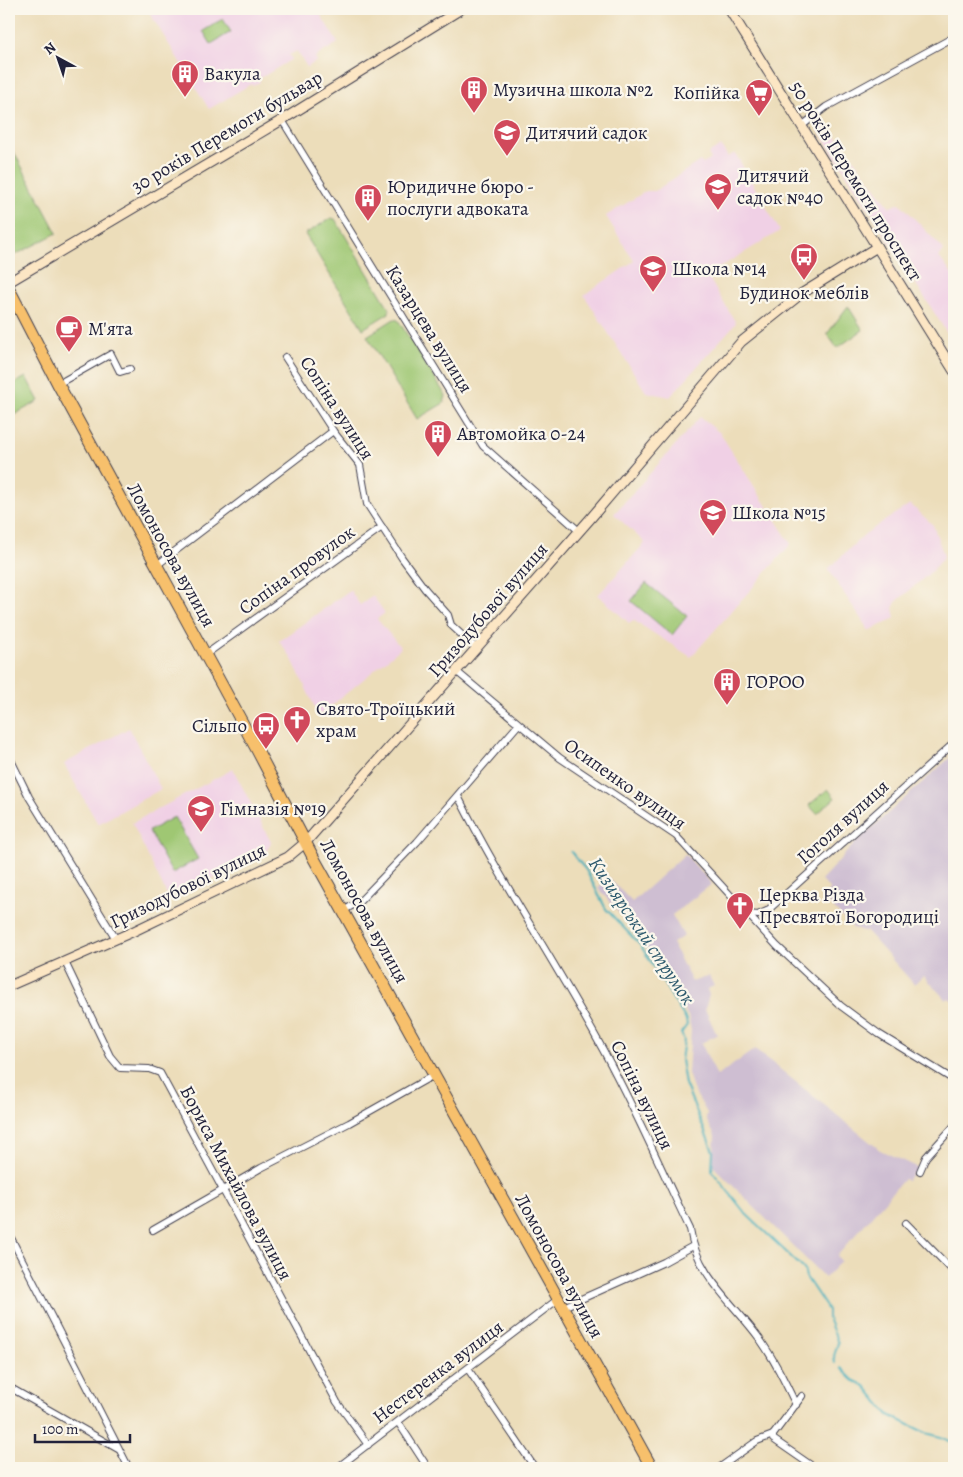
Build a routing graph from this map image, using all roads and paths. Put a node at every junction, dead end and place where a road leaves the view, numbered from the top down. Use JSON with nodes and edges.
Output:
{"nodes":[{"id":1,"x":461,"y":9,"type":"edge"},
{"id":2,"x":729,"y":9,"type":"edge"},
{"id":3,"x":954,"y":37,"type":"edge"},
{"id":4,"x":282,"y":120,"type":"junction"},
{"id":5,"x":803,"y":125,"type":"junction"},
{"id":6,"x":877,"y":247,"type":"junction"},
{"id":7,"x":9,"y":282,"type":"edge"},
{"id":8,"x":9,"y":288,"type":"edge"},
{"id":9,"x":285,"y":357,"type":"dead end"},
{"id":10,"x":130,"y":369,"type":"dead end"},
{"id":11,"x":954,"y":371,"type":"edge"},
{"id":12,"x":58,"y":384,"type":"junction"},
{"id":13,"x":333,"y":431,"type":"junction"},
{"id":14,"x":382,"y":527,"type":"junction"},
{"id":15,"x":579,"y":531,"type":"junction"},
{"id":16,"x":156,"y":565,"type":"junction"},
{"id":17,"x":476,"y":648,"type":"junction"},
{"id":18,"x":205,"y":655,"type":"junction"},
{"id":19,"x":456,"y":671,"type":"junction"},
{"id":20,"x":518,"y":725,"type":"junction"},
{"id":21,"x":954,"y":743,"type":"edge"},
{"id":22,"x":9,"y":756,"type":"edge"},
{"id":23,"x":458,"y":796,"type":"junction"},
{"id":24,"x":306,"y":842,"type":"junction"},
{"id":25,"x":343,"y":911,"type":"junction"},
{"id":26,"x":748,"y":914,"type":"junction"},
{"id":27,"x":116,"y":939,"type":"junction"},
{"id":28,"x":65,"y":962,"type":"junction"},
{"id":29,"x":9,"y":986,"type":"edge"},
{"id":30,"x":434,"y":1076,"type":"junction"},
{"id":31,"x":954,"y":1080,"type":"edge"},
{"id":32,"x":954,"y":1126,"type":"edge"},
{"id":33,"x":920,"y":1171,"type":"dead end"},
{"id":34,"x":224,"y":1191,"type":"junction"},
{"id":35,"x":906,"y":1223,"type":"dead end"},
{"id":36,"x":153,"y":1230,"type":"dead end"},
{"id":37,"x":9,"y":1235,"type":"edge"},
{"id":38,"x":693,"y":1246,"type":"junction"},
{"id":39,"x":954,"y":1272,"type":"edge"},
{"id":40,"x":559,"y":1304,"type":"junction"},
{"id":41,"x":468,"y":1368,"type":"junction"},
{"id":42,"x":9,"y":1388,"type":"edge"},
{"id":43,"x":802,"y":1396,"type":"dead end"},
{"id":44,"x":796,"y":1405,"type":"junction"},
{"id":45,"x":398,"y":1422,"type":"junction"},
{"id":46,"x":774,"y":1435,"type":"junction"},
{"id":47,"x":368,"y":1445,"type":"junction"},
{"id":48,"x":118,"y":1449,"type":"junction"},
{"id":49,"x":130,"y":1468,"type":"edge"},
{"id":50,"x":337,"y":1468,"type":"edge"},
{"id":51,"x":428,"y":1468,"type":"edge"},
{"id":52,"x":534,"y":1468,"type":"edge"},
{"id":53,"x":652,"y":1468,"type":"edge"},
{"id":54,"x":718,"y":1468,"type":"edge"},
{"id":55,"x":816,"y":1468,"type":"edge"}],
"edges":[{"from":1,"to":4,"type":"street","name":"30 років Перемоги бульвар"},
{"from":2,"to":5,"type":"street","name":"50 років Перемоги проспект"},
{"from":3,"to":5,"type":"street"},
{"from":4,"to":7,"type":"street","name":"30 років Перемоги бульвар"},
{"from":4,"to":15,"type":"street","name":"Казарцева вулиця"},
{"from":5,"to":6,"type":"street","name":"50 років Перемоги проспект"},
{"from":6,"to":11,"type":"street","name":"50 років Перемоги проспект"},
{"from":6,"to":15,"type":"street","name":"Гризодубової вулиця"},
{"from":8,"to":12,"type":"highway","name":"Ломоносова вулиця"},
{"from":9,"to":13,"type":"street","name":"Сопіна вулиця"},
{"from":10,"to":12,"type":"street"},
{"from":12,"to":16,"type":"highway","name":"Ломоносова вулиця"},
{"from":13,"to":14,"type":"street","name":"Сопіна вулиця"},
{"from":13,"to":16,"type":"street"},
{"from":14,"to":17,"type":"street","name":"Сопіна вулиця"},
{"from":14,"to":18,"type":"street","name":"Сопіна провулок"},
{"from":15,"to":17,"type":"street","name":"Гризодубової вулиця"},
{"from":16,"to":18,"type":"highway","name":"Ломоносова вулиця"},
{"from":17,"to":19,"type":"street","name":"Гризодубової вулиця"},
{"from":18,"to":24,"type":"highway","name":"Ломоносова вулиця"},
{"from":19,"to":20,"type":"street","name":"Осипенко вулиця"},
{"from":19,"to":24,"type":"street","name":"Гризодубової вулиця"},
{"from":20,"to":23,"type":"street"},
{"from":20,"to":26,"type":"street","name":"Осипенко вулиця"},
{"from":21,"to":26,"type":"street","name":"Гоголя вулиця"},
{"from":22,"to":27,"type":"street"},
{"from":23,"to":25,"type":"street"},
{"from":23,"to":38,"type":"street","name":"Сопіна вулиця"},
{"from":24,"to":25,"type":"highway","name":"Ломоносова вулиця"},
{"from":24,"to":27,"type":"street","name":"Гризодубової вулиця"},
{"from":25,"to":30,"type":"highway","name":"Ломоносова вулиця"},
{"from":26,"to":31,"type":"street","name":"Осипенко вулиця"},
{"from":27,"to":28,"type":"street","name":"Гризодубової вулиця"},
{"from":28,"to":29,"type":"street","name":"Гризодубової вулиця"},
{"from":28,"to":34,"type":"street","name":"Бориса Михайлова вулиця"},
{"from":30,"to":34,"type":"street"},
{"from":30,"to":40,"type":"highway","name":"Ломоносова вулиця"},
{"from":32,"to":33,"type":"street"},
{"from":34,"to":36,"type":"street"},
{"from":34,"to":47,"type":"street","name":"Бориса Михайлова вулиця"},
{"from":35,"to":39,"type":"street"},
{"from":37,"to":48,"type":"street"},
{"from":38,"to":40,"type":"street","name":"Нестеренка вулиця"},
{"from":38,"to":44,"type":"street","name":"Сопіна вулиця"},
{"from":40,"to":41,"type":"street","name":"Нестеренка вулиця"},
{"from":40,"to":53,"type":"highway","name":"Ломоносова вулиця"},
{"from":41,"to":45,"type":"street","name":"Нестеренка вулиця"},
{"from":41,"to":52,"type":"street"},
{"from":42,"to":48,"type":"street"},
{"from":43,"to":44,"type":"street"},
{"from":44,"to":46,"type":"street"},
{"from":45,"to":47,"type":"street","name":"Нестеренка вулиця"},
{"from":45,"to":51,"type":"street"},
{"from":46,"to":54,"type":"street"},
{"from":46,"to":55,"type":"street"},
{"from":47,"to":50,"type":"street","name":"Нестеренка вулиця"},
{"from":48,"to":49,"type":"street"}]}
